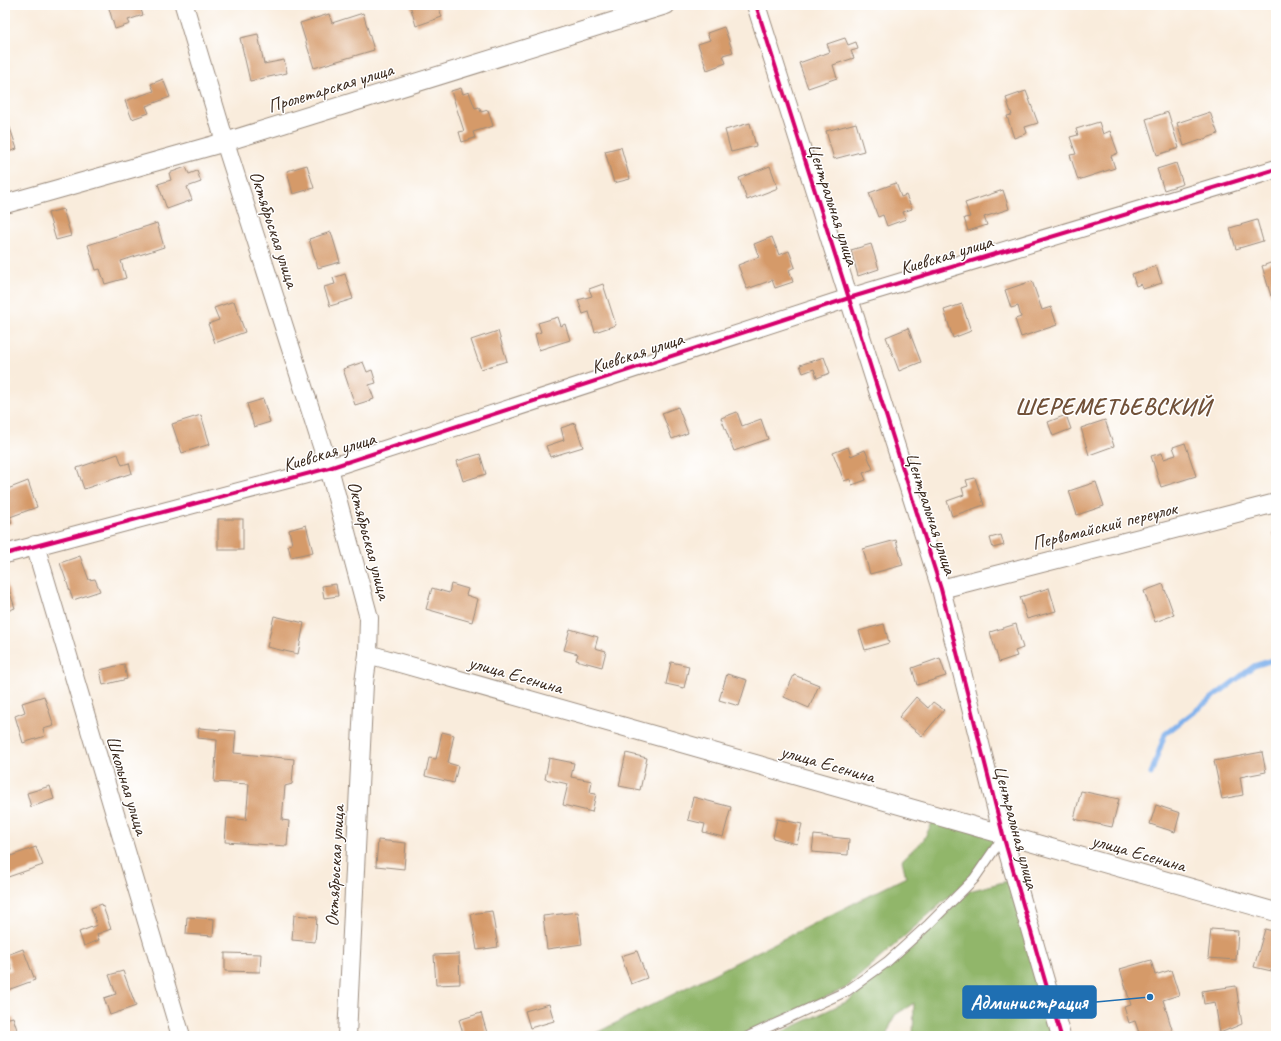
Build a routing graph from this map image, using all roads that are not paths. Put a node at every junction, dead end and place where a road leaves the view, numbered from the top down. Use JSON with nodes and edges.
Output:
{"nodes":[{"id":1,"x":184,"y":5,"type":"edge"},
{"id":2,"x":666,"y":5,"type":"edge"},
{"id":3,"x":756,"y":5,"type":"edge"},
{"id":4,"x":226,"y":142,"type":"junction"},
{"id":5,"x":1276,"y":169,"type":"edge"},
{"id":6,"x":5,"y":204,"type":"edge"},
{"id":7,"x":849,"y":298,"type":"junction"},
{"id":8,"x":329,"y":468,"type":"junction"},
{"id":9,"x":1276,"y":503,"type":"edge"},
{"id":10,"x":35,"y":545,"type":"junction"},
{"id":11,"x":5,"y":554,"type":"edge"},
{"id":12,"x":941,"y":589,"type":"junction"},
{"id":13,"x":368,"y":654,"type":"junction"},
{"id":14,"x":1003,"y":836,"type":"junction"},
{"id":15,"x":1276,"y":912,"type":"edge"},
{"id":16,"x":1058,"y":1035,"type":"edge"},
{"id":17,"x":181,"y":1036,"type":"edge"},
{"id":18,"x":347,"y":1036,"type":"edge"},
{"id":19,"x":749,"y":1036,"type":"edge"}],
"edges":[{"from":1,"to":4,"type":"street","name":"Октябрьская улица"},
{"from":2,"to":4,"type":"street","name":"Пролетарская улица"},
{"from":3,"to":7,"type":"street","name":"Центральная улица"},
{"from":4,"to":6,"type":"street","name":"Пролетарская улица"},
{"from":4,"to":8,"type":"street","name":"Октябрьская улица"},
{"from":5,"to":7,"type":"street","name":"Киевская улица"},
{"from":7,"to":8,"type":"street","name":"Киевская улица"},
{"from":7,"to":12,"type":"street","name":"Центральная улица"},
{"from":8,"to":10,"type":"street","name":"Киевская улица"},
{"from":8,"to":13,"type":"street","name":"Октябрьская улица"},
{"from":9,"to":12,"type":"street","name":"Первомайский переулок"},
{"from":10,"to":11,"type":"street","name":"Киевская улица"},
{"from":10,"to":17,"type":"street","name":"Школьная улица"},
{"from":12,"to":14,"type":"street","name":"Центральная улица"},
{"from":13,"to":14,"type":"street","name":"улица Есенина"},
{"from":13,"to":18,"type":"street","name":"Октябрьская улица"},
{"from":14,"to":15,"type":"street","name":"улица Есенина"},
{"from":14,"to":16,"type":"street","name":"Центральная улица"},
{"from":14,"to":19,"type":"lane"}]}
